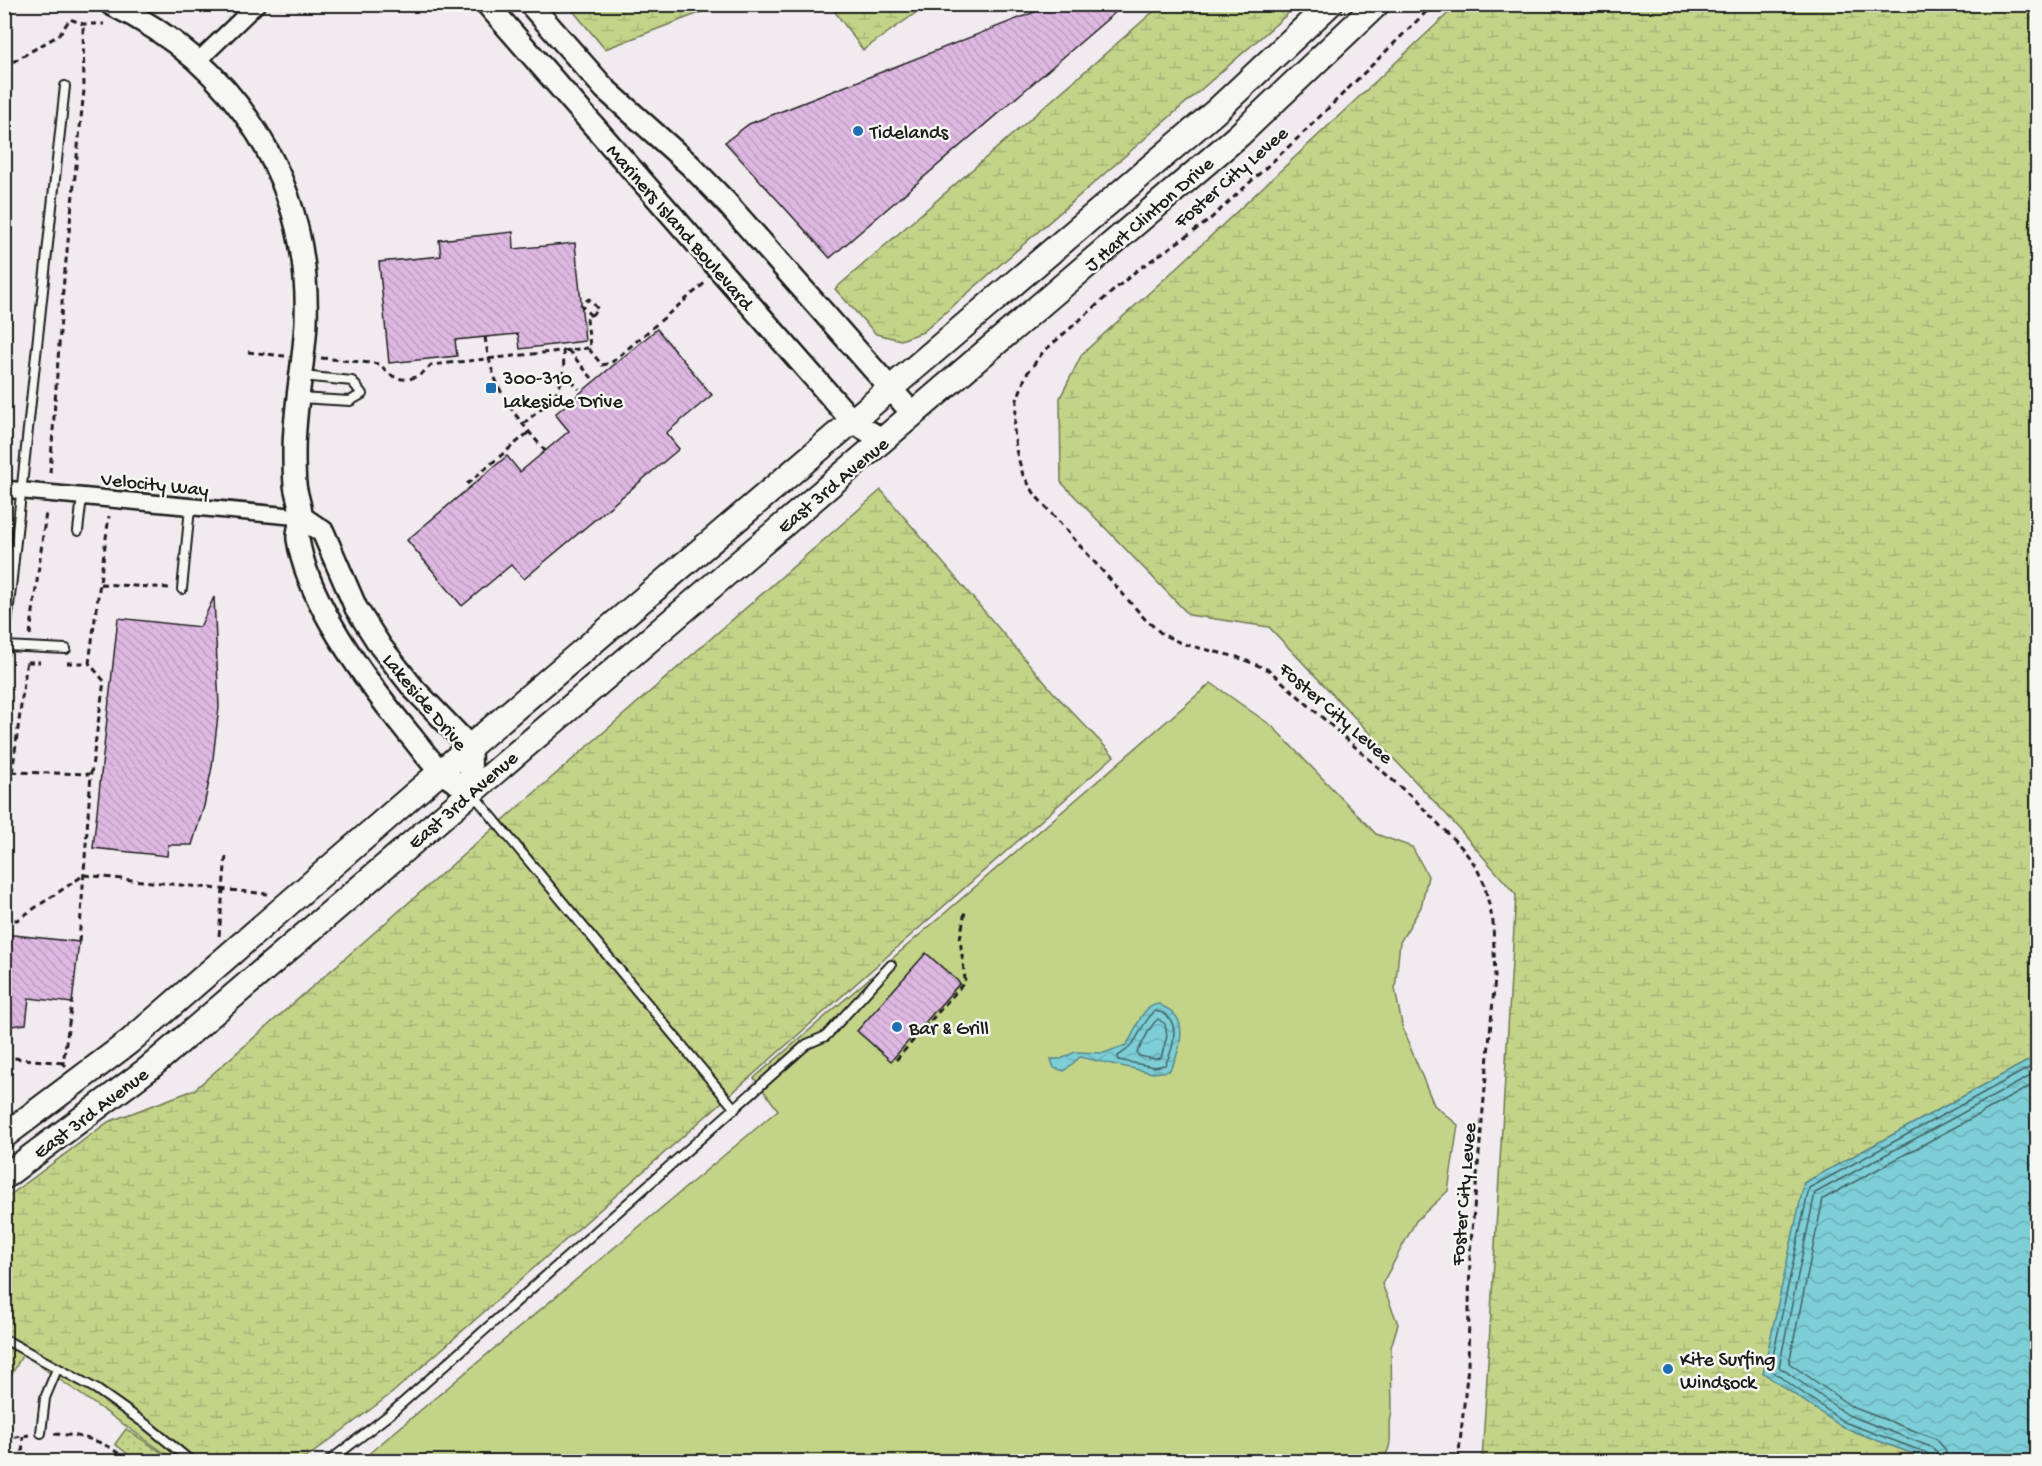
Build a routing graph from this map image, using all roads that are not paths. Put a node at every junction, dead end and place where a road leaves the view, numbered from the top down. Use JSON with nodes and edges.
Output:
{"nodes":[{"id":1,"x":257,"y":4,"type":"edge"},
{"id":2,"x":487,"y":4,"type":"edge"},
{"id":3,"x":530,"y":4,"type":"edge"},
{"id":4,"x":1330,"y":4,"type":"edge"},
{"id":5,"x":1377,"y":4,"type":"edge"},
{"id":6,"x":109,"y":14,"type":"edge"},
{"id":7,"x":198,"y":61,"type":"junction"},
{"id":8,"x":65,"y":86,"type":"dead end"},
{"id":9,"x":301,"y":375,"type":"junction"},
{"id":10,"x":891,"y":389,"type":"junction"},
{"id":11,"x":299,"y":398,"type":"junction"},
{"id":12,"x":913,"y":414,"type":"junction"},
{"id":13,"x":853,"y":422,"type":"junction"},
{"id":14,"x":883,"y":440,"type":"junction"},
{"id":15,"x":4,"y":489,"type":"edge"},
{"id":16,"x":21,"y":491,"type":"junction"},
{"id":17,"x":82,"y":497,"type":"junction"},
{"id":18,"x":190,"y":508,"type":"junction"},
{"id":19,"x":301,"y":517,"type":"junction"},
{"id":20,"x":78,"y":531,"type":"dead end"},
{"id":21,"x":182,"y":589,"type":"road end"},
{"id":22,"x":5,"y":646,"type":"edge"},
{"id":23,"x":66,"y":649,"type":"dead end"},
{"id":24,"x":4,"y":652,"type":"edge"},
{"id":25,"x":470,"y":747,"type":"junction"},
{"id":26,"x":441,"y":772,"type":"junction"},
{"id":27,"x":471,"y":791,"type":"junction"},
{"id":28,"x":891,"y":965,"type":"dead end"},
{"id":29,"x":735,"y":1109,"type":"junction"},
{"id":30,"x":4,"y":1136,"type":"edge"},
{"id":31,"x":4,"y":1177,"type":"edge"},
{"id":32,"x":4,"y":1339,"type":"edge"},
{"id":33,"x":57,"y":1369,"type":"junction"},
{"id":34,"x":41,"y":1433,"type":"road end"},
{"id":35,"x":192,"y":1461,"type":"edge"},
{"id":36,"x":328,"y":1461,"type":"edge"}],
"edges":[{"from":1,"to":7,"type":"street"},
{"from":2,"to":13,"type":"street","name":"Mariners Island Boulevard"},
{"from":3,"to":10,"type":"street","name":"Mariners Island Boulevard"},
{"from":4,"to":10,"type":"main road","name":"J Hart Clinton Drive"},
{"from":5,"to":12,"type":"main road","name":"J Hart Clinton Drive"},
{"from":6,"to":7,"type":"street","name":"Lakeside Drive"},
{"from":7,"to":9,"type":"street","name":"Lakeside Drive"},
{"from":8,"to":16,"type":"lane"},
{"from":9,"to":11,"type":"street","name":"Lakeside Drive"},
{"from":9,"to":11,"type":"lane"},
{"from":10,"to":12,"type":"street","name":"Mariners Island Boulevard"},
{"from":10,"to":13,"type":"main road","name":"East 3rd Avenue"},
{"from":11,"to":19,"type":"street","name":"Lakeside Drive"},
{"from":12,"to":14,"type":"main road","name":"East 3rd Avenue"},
{"from":13,"to":14,"type":"street","name":"Mariners Island Boulevard"},
{"from":13,"to":25,"type":"main road","name":"East 3rd Avenue"},
{"from":14,"to":27,"type":"main road","name":"East 3rd Avenue"},
{"from":15,"to":16,"type":"street","name":"Velocity Way"},
{"from":16,"to":17,"type":"street","name":"Velocity Way"},
{"from":16,"to":22,"type":"lane"},
{"from":17,"to":18,"type":"street","name":"Velocity Way"},
{"from":17,"to":20,"type":"lane"},
{"from":18,"to":19,"type":"street","name":"Velocity Way"},
{"from":18,"to":21,"type":"lane"},
{"from":19,"to":25,"type":"street","name":"Lakeside Drive"},
{"from":19,"to":26,"type":"street","name":"Lakeside Drive"},
{"from":22,"to":23,"type":"lane"},
{"from":22,"to":24,"type":"lane"},
{"from":25,"to":26,"type":"main road","name":"East 3rd Avenue"},
{"from":25,"to":27,"type":"street","name":"Lakeside Drive"},
{"from":26,"to":27,"type":"street","name":"Lakeside Drive"},
{"from":26,"to":30,"type":"main road","name":"East 3rd Avenue"},
{"from":27,"to":29,"type":"lane"},
{"from":27,"to":31,"type":"main road","name":"East 3rd Avenue"},
{"from":28,"to":29,"type":"lane"},
{"from":29,"to":36,"type":"lane"},
{"from":32,"to":33,"type":"lane"},
{"from":33,"to":34,"type":"lane"},
{"from":33,"to":35,"type":"lane"}]}
